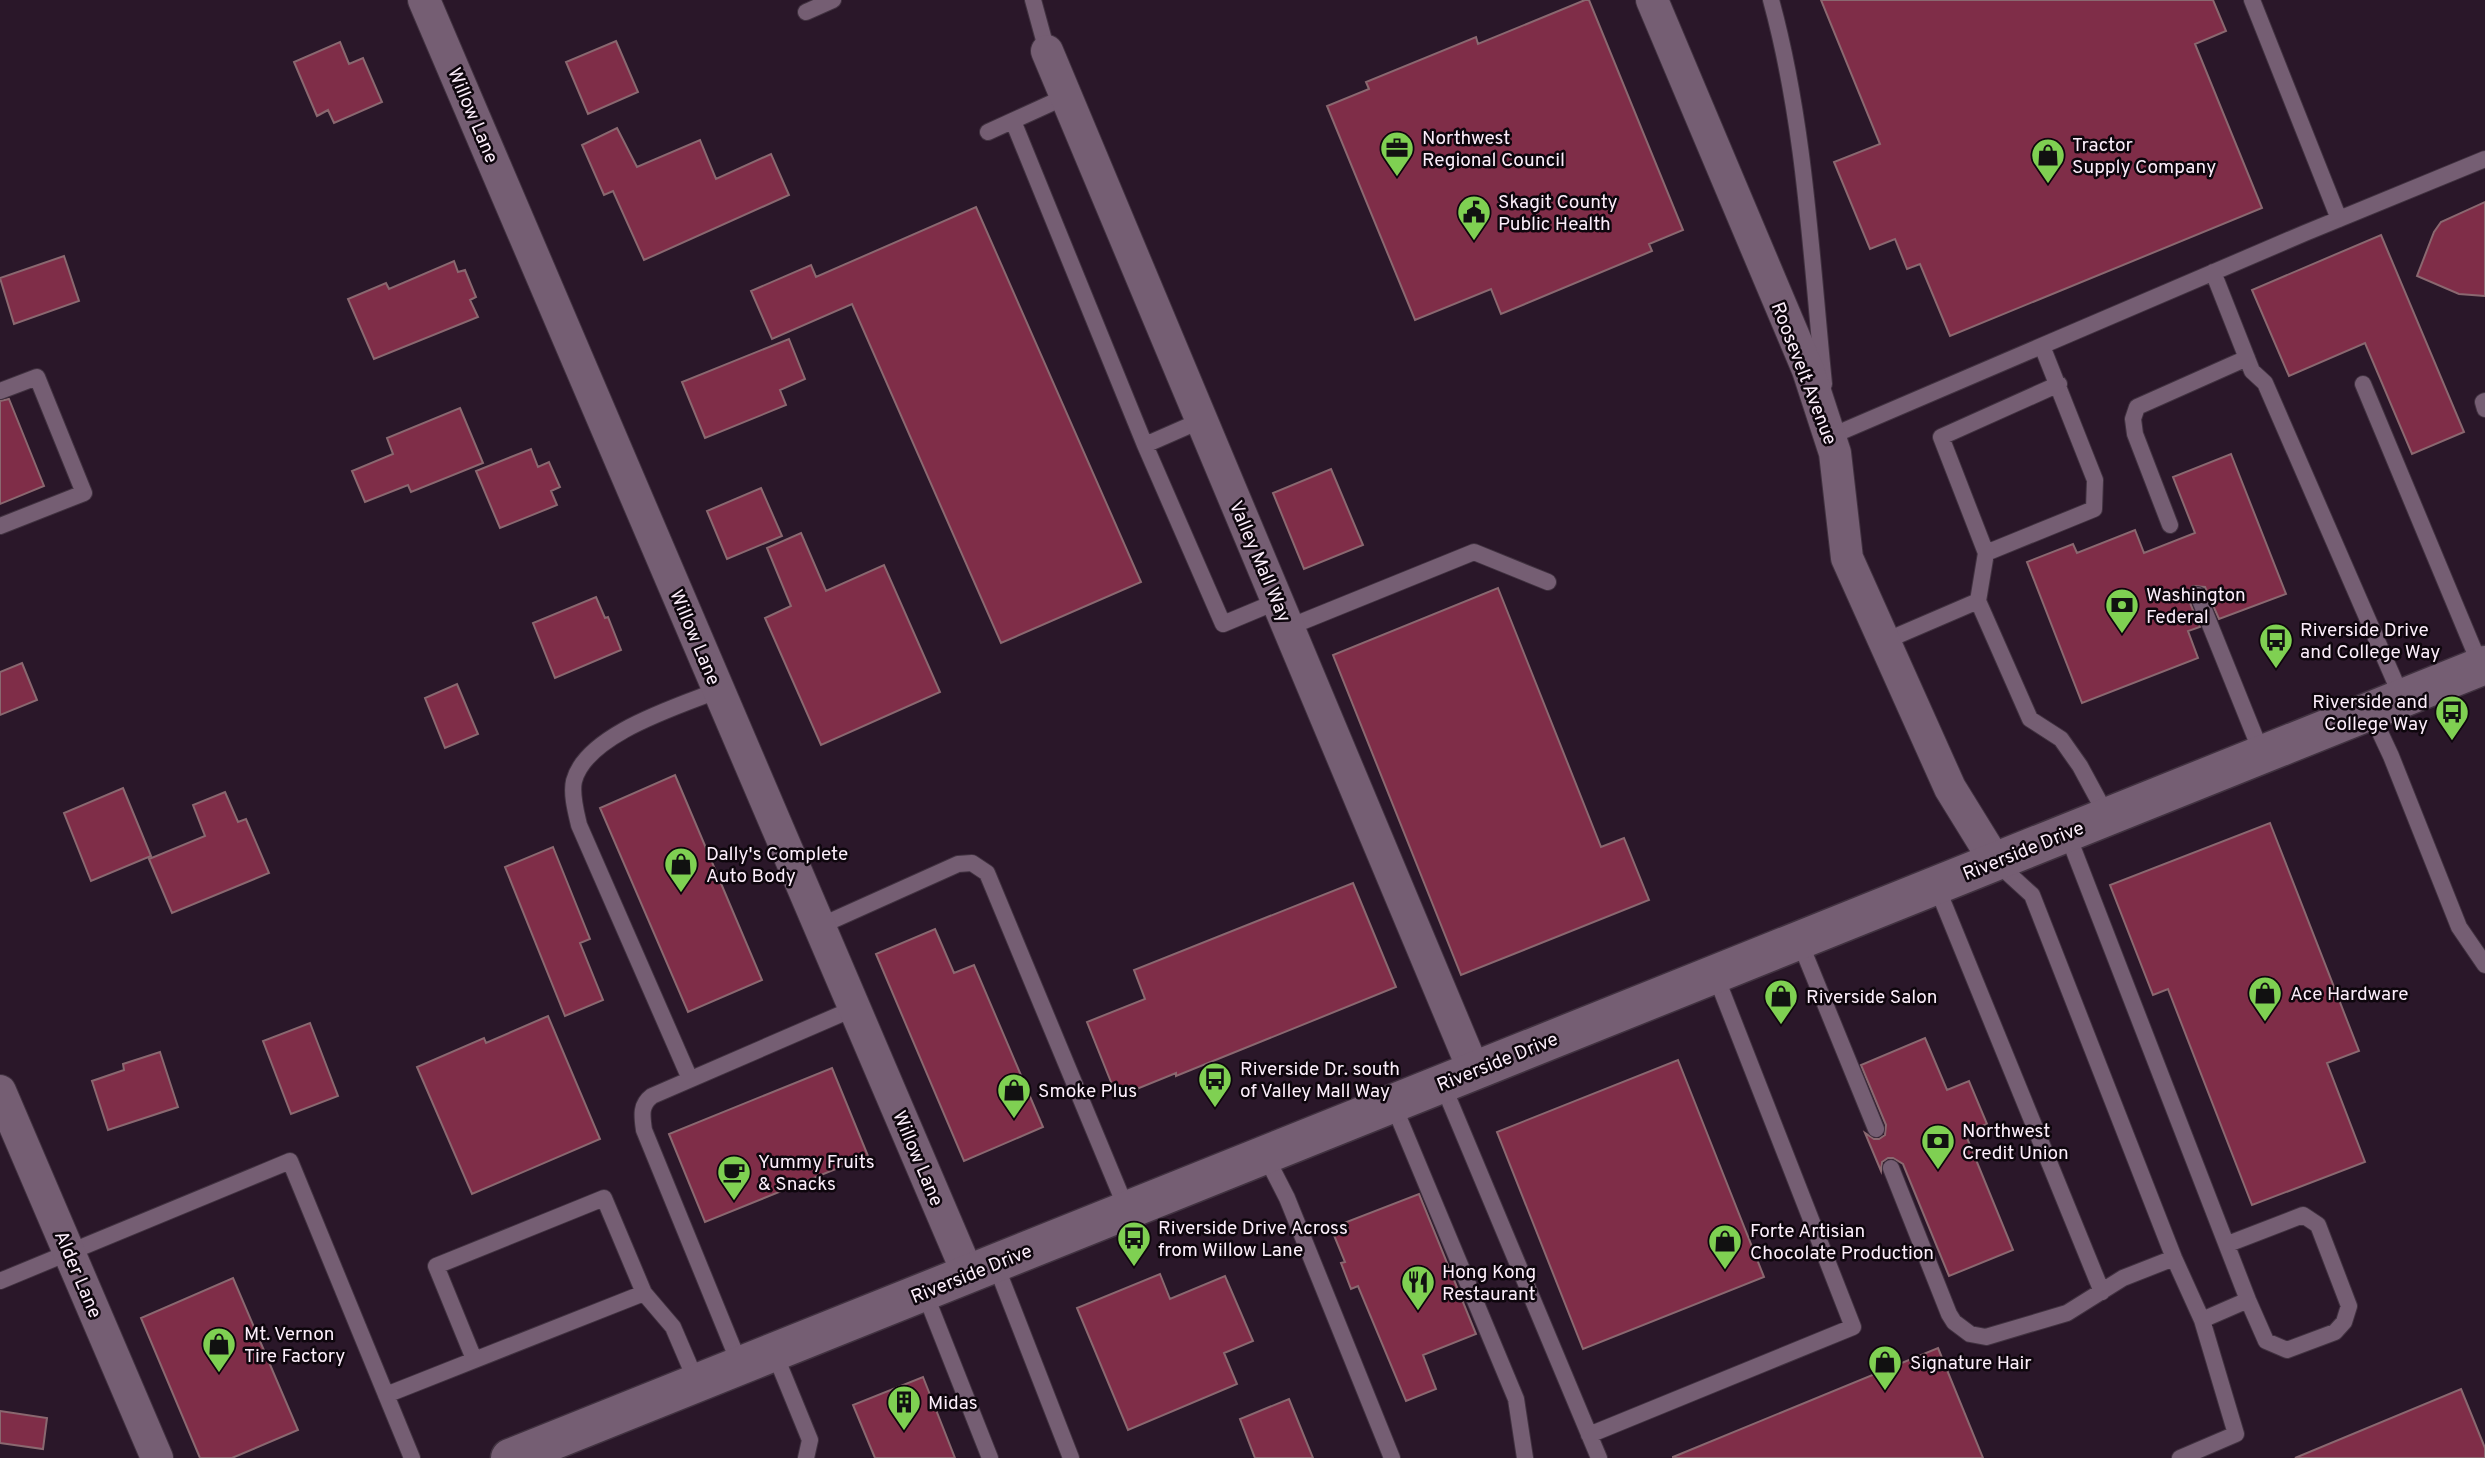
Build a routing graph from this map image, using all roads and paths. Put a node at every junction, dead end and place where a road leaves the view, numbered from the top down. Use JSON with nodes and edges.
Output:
{"nodes":[{"id":1,"x":424,"y":0,"type":"edge"},
{"id":2,"x":833,"y":0,"type":"edge"},
{"id":3,"x":1033,"y":0,"type":"edge"},
{"id":4,"x":1652,"y":0,"type":"edge"},
{"id":5,"x":1771,"y":0,"type":"edge"},
{"id":6,"x":2252,"y":0,"type":"edge"},
{"id":7,"x":806,"y":12,"type":"dead end"},
{"id":8,"x":1047,"y":51,"type":"joint"},
{"id":9,"x":1067,"y":96,"type":"junction"},
{"id":10,"x":1013,"y":121,"type":"junction"},
{"id":11,"x":988,"y":132,"type":"dead end"},
{"id":12,"x":2485,"y":159,"type":"edge"},
{"id":13,"x":2339,"y":219,"type":"junction"},
{"id":14,"x":2213,"y":272,"type":"junction"},
{"id":15,"x":2042,"y":346,"type":"junction"},
{"id":16,"x":2247,"y":358,"type":"junction"},
{"id":17,"x":2059,"y":384,"type":"junction"},
{"id":18,"x":2362,"y":384,"type":"dead end"},
{"id":19,"x":0,"y":391,"type":"edge"},
{"id":20,"x":2485,"y":401,"type":"edge"},
{"id":21,"x":2485,"y":409,"type":"edge"},
{"id":22,"x":1202,"y":420,"type":"junction"},
{"id":23,"x":1829,"y":437,"type":"junction"},
{"id":24,"x":1145,"y":445,"type":"junction"},
{"id":25,"x":2170,"y":525,"type":"dead end"},
{"id":26,"x":0,"y":526,"type":"edge"},
{"id":27,"x":1986,"y":553,"type":"junction"},
{"id":28,"x":1548,"y":582,"type":"dead end"},
{"id":29,"x":2198,"y":595,"type":"dead end"},
{"id":30,"x":1978,"y":601,"type":"junction"},
{"id":31,"x":1283,"y":614,"type":"junction"},
{"id":32,"x":1885,"y":641,"type":"junction"},
{"id":33,"x":2483,"y":666,"type":"edge"},
{"id":34,"x":719,"y":690,"type":"junction"},
{"id":35,"x":2386,"y":705,"type":"junction"},
{"id":36,"x":2262,"y":754,"type":"junction"},
{"id":37,"x":2107,"y":816,"type":"junction"},
{"id":38,"x":2067,"y":833,"type":"junction"},
{"id":39,"x":1995,"y":861,"type":"junction"},
{"id":40,"x":1936,"y":885,"type":"junction"},
{"id":41,"x":820,"y":926,"type":"junction"},
{"id":42,"x":1799,"y":940,"type":"junction"},
{"id":43,"x":2485,"y":964,"type":"edge"},
{"id":44,"x":1715,"y":974,"type":"junction"},
{"id":45,"x":855,"y":1008,"type":"junction"},
{"id":46,"x":1458,"y":1077,"type":"junction"},
{"id":47,"x":690,"y":1079,"type":"junction"},
{"id":48,"x":0,"y":1091,"type":"edge"},
{"id":49,"x":1393,"y":1104,"type":"junction"},
{"id":50,"x":1876,"y":1129,"type":"dead end"},
{"id":51,"x":1265,"y":1155,"type":"junction"},
{"id":52,"x":1891,"y":1168,"type":"dead end"},
{"id":53,"x":1127,"y":1210,"type":"junction"},
{"id":54,"x":2228,"y":1244,"type":"junction"},
{"id":55,"x":69,"y":1251,"type":"junction"},
{"id":56,"x":2174,"y":1258,"type":"junction"},
{"id":57,"x":981,"y":1268,"type":"junction"},
{"id":58,"x":0,"y":1281,"type":"edge"},
{"id":59,"x":925,"y":1291,"type":"junction"},
{"id":60,"x":2102,"y":1292,"type":"junction"},
{"id":61,"x":644,"y":1293,"type":"junction"},
{"id":62,"x":2248,"y":1300,"type":"junction"},
{"id":63,"x":2202,"y":1320,"type":"junction"},
{"id":64,"x":474,"y":1359,"type":"junction"},
{"id":65,"x":757,"y":1359,"type":"junction"},
{"id":66,"x":697,"y":1383,"type":"junction"},
{"id":67,"x":386,"y":1395,"type":"junction"},
{"id":68,"x":1589,"y":1435,"type":"junction"},
{"id":69,"x":157,"y":1458,"type":"edge"},
{"id":70,"x":412,"y":1458,"type":"edge"},
{"id":71,"x":510,"y":1458,"type":"edge"},
{"id":72,"x":806,"y":1458,"type":"edge"},
{"id":73,"x":990,"y":1458,"type":"edge"},
{"id":74,"x":1071,"y":1458,"type":"edge"},
{"id":75,"x":1392,"y":1458,"type":"edge"},
{"id":76,"x":1525,"y":1458,"type":"edge"},
{"id":77,"x":1599,"y":1458,"type":"edge"},
{"id":78,"x":2180,"y":1458,"type":"edge"}],
"edges":[{"from":1,"to":34,"type":"street","name":"Willow Lane"},
{"from":2,"to":7,"type":"lane"},
{"from":3,"to":8,"type":"lane"},
{"from":4,"to":23,"type":"street","name":"Roosevelt Avenue"},
{"from":5,"to":23,"type":"lane"},
{"from":6,"to":13,"type":"lane"},
{"from":8,"to":9,"type":"street","name":"Valley Mall Way"},
{"from":9,"to":10,"type":"lane"},
{"from":9,"to":22,"type":"street","name":"Valley Mall Way"},
{"from":10,"to":11,"type":"lane"},
{"from":10,"to":24,"type":"lane"},
{"from":12,"to":13,"type":"lane"},
{"from":13,"to":14,"type":"lane"},
{"from":14,"to":15,"type":"lane"},
{"from":14,"to":16,"type":"lane"},
{"from":15,"to":17,"type":"lane"},
{"from":15,"to":23,"type":"lane"},
{"from":16,"to":25,"type":"lane"},
{"from":16,"to":35,"type":"lane"},
{"from":17,"to":27,"type":"lane"},
{"from":17,"to":27,"type":"lane"},
{"from":18,"to":33,"type":"lane"},
{"from":19,"to":26,"type":"lane"},
{"from":20,"to":21,"type":"lane"},
{"from":22,"to":24,"type":"lane"},
{"from":22,"to":31,"type":"street","name":"Valley Mall Way"},
{"from":23,"to":32,"type":"street","name":"Roosevelt Avenue"},
{"from":24,"to":31,"type":"lane"},
{"from":27,"to":30,"type":"lane"},
{"from":28,"to":31,"type":"lane"},
{"from":29,"to":36,"type":"lane"},
{"from":30,"to":32,"type":"lane"},
{"from":30,"to":37,"type":"lane"},
{"from":31,"to":46,"type":"street","name":"Valley Mall Way"},
{"from":32,"to":39,"type":"street","name":"Roosevelt Avenue"},
{"from":33,"to":35,"type":"main road","name":"Riverside Drive"},
{"from":34,"to":41,"type":"street","name":"Willow Lane"},
{"from":34,"to":47,"type":"lane"},
{"from":35,"to":36,"type":"main road","name":"Riverside Drive"},
{"from":35,"to":43,"type":"lane"},
{"from":36,"to":37,"type":"main road","name":"Riverside Drive"},
{"from":37,"to":38,"type":"main road","name":"Riverside Drive"},
{"from":38,"to":39,"type":"main road","name":"Riverside Drive"},
{"from":38,"to":54,"type":"lane"},
{"from":39,"to":40,"type":"main road","name":"Riverside Drive"},
{"from":39,"to":56,"type":"lane"},
{"from":40,"to":42,"type":"main road","name":"Riverside Drive"},
{"from":40,"to":60,"type":"lane"},
{"from":41,"to":45,"type":"street","name":"Willow Lane"},
{"from":41,"to":53,"type":"lane"},
{"from":42,"to":44,"type":"main road","name":"Riverside Drive"},
{"from":42,"to":50,"type":"lane"},
{"from":44,"to":46,"type":"main road","name":"Riverside Drive"},
{"from":44,"to":68,"type":"lane"},
{"from":45,"to":47,"type":"lane"},
{"from":45,"to":57,"type":"street","name":"Willow Lane"},
{"from":46,"to":49,"type":"main road","name":"Riverside Drive"},
{"from":46,"to":68,"type":"lane"},
{"from":47,"to":65,"type":"lane"},
{"from":48,"to":55,"type":"street","name":"Alder Lane"},
{"from":49,"to":51,"type":"main road","name":"Riverside Drive"},
{"from":49,"to":76,"type":"lane"},
{"from":51,"to":53,"type":"main road","name":"Riverside Drive"},
{"from":51,"to":75,"type":"lane"},
{"from":52,"to":60,"type":"lane"},
{"from":53,"to":57,"type":"main road","name":"Riverside Drive"},
{"from":54,"to":62,"type":"lane"},
{"from":54,"to":62,"type":"lane"},
{"from":55,"to":58,"type":"lane"},
{"from":55,"to":67,"type":"lane"},
{"from":55,"to":69,"type":"street","name":"Alder Lane"},
{"from":56,"to":60,"type":"lane"},
{"from":56,"to":63,"type":"lane"},
{"from":57,"to":59,"type":"main road","name":"Riverside Drive"},
{"from":57,"to":74,"type":"lane"},
{"from":59,"to":65,"type":"main road","name":"Riverside Drive"},
{"from":59,"to":73,"type":"lane"},
{"from":61,"to":64,"type":"lane"},
{"from":61,"to":64,"type":"lane"},
{"from":61,"to":66,"type":"lane"},
{"from":62,"to":63,"type":"lane"},
{"from":63,"to":78,"type":"lane"},
{"from":64,"to":67,"type":"lane"},
{"from":65,"to":66,"type":"main road","name":"Riverside Drive"},
{"from":65,"to":72,"type":"lane"},
{"from":66,"to":71,"type":"main road","name":"Riverside Drive"},
{"from":67,"to":70,"type":"lane"},
{"from":68,"to":77,"type":"lane"}]}
